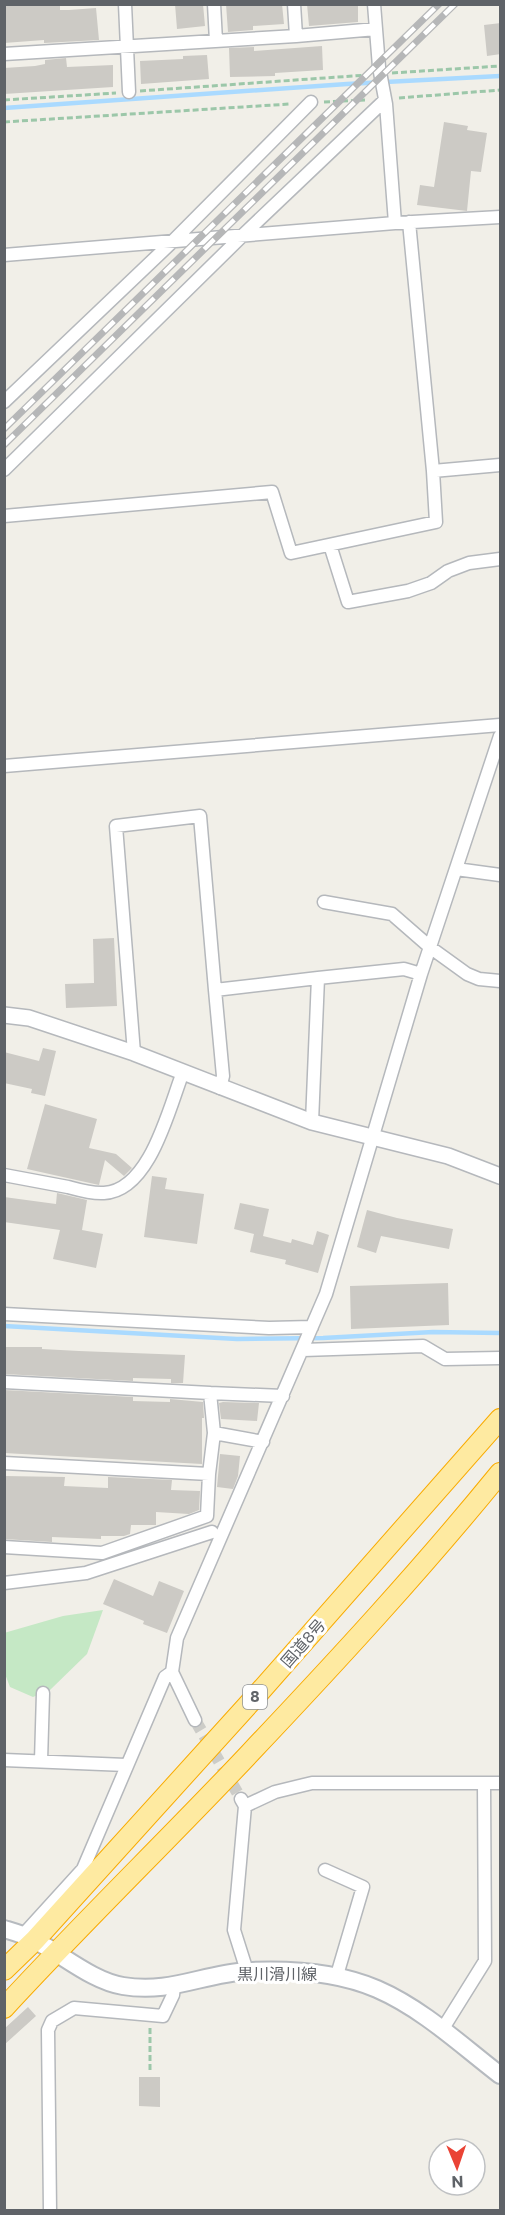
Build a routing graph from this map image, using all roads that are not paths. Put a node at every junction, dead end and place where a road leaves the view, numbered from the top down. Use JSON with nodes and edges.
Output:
{"nodes":[{"id":1,"x":125,"y":4,"type":"edge"},
{"id":2,"x":214,"y":4,"type":"edge"},
{"id":3,"x":294,"y":4,"type":"edge"},
{"id":4,"x":374,"y":4,"type":"edge"},
{"id":5,"x":376,"y":29,"type":"junction"},
{"id":6,"x":296,"y":36,"type":"junction"},
{"id":7,"x":216,"y":41,"type":"junction"},
{"id":8,"x":128,"y":47,"type":"junction"},
{"id":9,"x":4,"y":54,"type":"edge"},
{"id":10,"x":129,"y":92,"type":"road end"},
{"id":11,"x":385,"y":100,"type":"junction"},
{"id":12,"x":311,"y":102,"type":"road end"},
{"id":13,"x":501,"y":217,"type":"edge"},
{"id":14,"x":409,"y":222,"type":"junction"},
{"id":15,"x":395,"y":223,"type":"junction"},
{"id":16,"x":242,"y":236,"type":"junction"},
{"id":17,"x":173,"y":241,"type":"junction"},
{"id":18,"x":4,"y":255,"type":"edge"},
{"id":19,"x":4,"y":402,"type":"edge"},
{"id":20,"x":501,"y":465,"type":"edge"},
{"id":21,"x":4,"y":470,"type":"edge"},
{"id":22,"x":433,"y":471,"type":"junction"},
{"id":23,"x":4,"y":516,"type":"edge"},
{"id":24,"x":330,"y":545,"type":"junction"},
{"id":25,"x":501,"y":559,"type":"edge"},
{"id":26,"x":501,"y":725,"type":"edge"},
{"id":27,"x":501,"y":736,"type":"edge"},
{"id":28,"x":4,"y":766,"type":"edge"},
{"id":29,"x":456,"y":869,"type":"junction"},
{"id":30,"x":501,"y":874,"type":"edge"},
{"id":31,"x":324,"y":902,"type":"dead end"},
{"id":32,"x":431,"y":948,"type":"junction"},
{"id":33,"x":422,"y":974,"type":"junction"},
{"id":34,"x":318,"y":978,"type":"junction"},
{"id":35,"x":501,"y":981,"type":"edge"},
{"id":36,"x":215,"y":990,"type":"junction"},
{"id":37,"x":4,"y":1014,"type":"edge"},
{"id":38,"x":134,"y":1053,"type":"junction"},
{"id":39,"x":183,"y":1072,"type":"junction"},
{"id":40,"x":220,"y":1088,"type":"junction"},
{"id":41,"x":312,"y":1122,"type":"junction"},
{"id":42,"x":373,"y":1136,"type":"junction"},
{"id":43,"x":4,"y":1174,"type":"edge"},
{"id":44,"x":501,"y":1176,"type":"edge"},
{"id":45,"x":4,"y":1314,"type":"edge"},
{"id":46,"x":312,"y":1327,"type":"junction"},
{"id":47,"x":303,"y":1350,"type":"junction"},
{"id":48,"x":501,"y":1358,"type":"edge"},
{"id":49,"x":4,"y":1382,"type":"edge"},
{"id":50,"x":210,"y":1393,"type":"junction"},
{"id":51,"x":283,"y":1396,"type":"junction"},
{"id":52,"x":501,"y":1419,"type":"edge"},
{"id":53,"x":214,"y":1433,"type":"junction"},
{"id":54,"x":262,"y":1442,"type":"junction"},
{"id":55,"x":4,"y":1463,"type":"edge"},
{"id":56,"x":501,"y":1473,"type":"edge"},
{"id":57,"x":209,"y":1474,"type":"junction"},
{"id":58,"x":212,"y":1532,"type":"dead end"},
{"id":59,"x":4,"y":1547,"type":"edge"},
{"id":60,"x":4,"y":1583,"type":"edge"},
{"id":61,"x":172,"y":1672,"type":"junction"},
{"id":62,"x":43,"y":1693,"type":"dead end"},
{"id":63,"x":195,"y":1720,"type":"tunnel mouth"},
{"id":64,"x":4,"y":1760,"type":"edge"},
{"id":65,"x":41,"y":1761,"type":"junction"},
{"id":66,"x":126,"y":1765,"type":"junction"},
{"id":67,"x":501,"y":1783,"type":"edge"},
{"id":68,"x":484,"y":1784,"type":"junction"},
{"id":69,"x":325,"y":1870,"type":"dead end"},
{"id":70,"x":15,"y":1934,"type":"edge"},
{"id":71,"x":55,"y":1953,"type":"junction"},
{"id":72,"x":4,"y":1970,"type":"edge"},
{"id":73,"x":247,"y":1971,"type":"junction"},
{"id":74,"x":337,"y":1976,"type":"junction"},
{"id":75,"x":174,"y":1986,"type":"junction"},
{"id":76,"x":4,"y":2008,"type":"edge"},
{"id":77,"x":442,"y":2031,"type":"junction"},
{"id":78,"x":501,"y":2074,"type":"edge"},
{"id":79,"x":50,"y":2211,"type":"edge"}],
"edges":[{"from":1,"to":8,"type":"street"},
{"from":2,"to":7,"type":"street"},
{"from":3,"to":6,"type":"street"},
{"from":4,"to":5,"type":"street"},
{"from":5,"to":6,"type":"street"},
{"from":5,"to":11,"type":"street"},
{"from":6,"to":7,"type":"street"},
{"from":7,"to":8,"type":"street"},
{"from":8,"to":9,"type":"street"},
{"from":8,"to":10,"type":"street"},
{"from":11,"to":15,"type":"street"},
{"from":11,"to":16,"type":"street"},
{"from":12,"to":17,"type":"street"},
{"from":13,"to":14,"type":"street"},
{"from":14,"to":15,"type":"street"},
{"from":14,"to":22,"type":"street"},
{"from":15,"to":16,"type":"street"},
{"from":16,"to":17,"type":"street"},
{"from":16,"to":21,"type":"street"},
{"from":17,"to":18,"type":"street"},
{"from":17,"to":19,"type":"street"},
{"from":20,"to":22,"type":"street"},
{"from":22,"to":24,"type":"street"},
{"from":23,"to":24,"type":"street"},
{"from":24,"to":25,"type":"street"},
{"from":26,"to":28,"type":"street"},
{"from":27,"to":29,"type":"street"},
{"from":29,"to":30,"type":"street"},
{"from":29,"to":32,"type":"street"},
{"from":31,"to":32,"type":"street"},
{"from":32,"to":33,"type":"street"},
{"from":32,"to":35,"type":"street"},
{"from":33,"to":34,"type":"street"},
{"from":33,"to":42,"type":"street"},
{"from":34,"to":36,"type":"street"},
{"from":34,"to":41,"type":"street"},
{"from":36,"to":38,"type":"street"},
{"from":36,"to":40,"type":"street"},
{"from":37,"to":38,"type":"street"},
{"from":38,"to":39,"type":"street"},
{"from":39,"to":40,"type":"street"},
{"from":39,"to":43,"type":"street"},
{"from":40,"to":41,"type":"street"},
{"from":41,"to":42,"type":"street"},
{"from":42,"to":44,"type":"street"},
{"from":42,"to":46,"type":"street"},
{"from":45,"to":46,"type":"street"},
{"from":46,"to":47,"type":"street"},
{"from":47,"to":48,"type":"street"},
{"from":47,"to":51,"type":"street"},
{"from":49,"to":50,"type":"street"},
{"from":50,"to":51,"type":"street"},
{"from":50,"to":53,"type":"street"},
{"from":51,"to":54,"type":"street"},
{"from":52,"to":70,"type":"highway","name":"国道8号","number":"8"},
{"from":53,"to":54,"type":"street"},
{"from":53,"to":57,"type":"street"},
{"from":54,"to":61,"type":"street"},
{"from":55,"to":57,"type":"street"},
{"from":56,"to":71,"type":"highway","number":"8"},
{"from":57,"to":59,"type":"street"},
{"from":58,"to":60,"type":"street"},
{"from":61,"to":63,"type":"street"},
{"from":61,"to":66,"type":"street"},
{"from":62,"to":65,"type":"street"},
{"from":64,"to":65,"type":"street"},
{"from":65,"to":66,"type":"street"},
{"from":66,"to":70,"type":"street"},
{"from":67,"to":68,"type":"street"},
{"from":68,"to":73,"type":"street"},
{"from":68,"to":77,"type":"street"},
{"from":69,"to":74,"type":"street"},
{"from":70,"to":71,"type":"main road","name":"黒川滑川線"},
{"from":70,"to":72,"type":"highway","name":"国道8号","number":"8"},
{"from":71,"to":75,"type":"main road","name":"黒川滑川線"},
{"from":71,"to":76,"type":"highway","number":"8"},
{"from":73,"to":74,"type":"main road","name":"黒川滑川線"},
{"from":73,"to":75,"type":"main road","name":"黒川滑川線"},
{"from":74,"to":77,"type":"main road","name":"黒川滑川線"},
{"from":75,"to":79,"type":"street"},
{"from":77,"to":78,"type":"main road","name":"黒川滑川線"}]}
